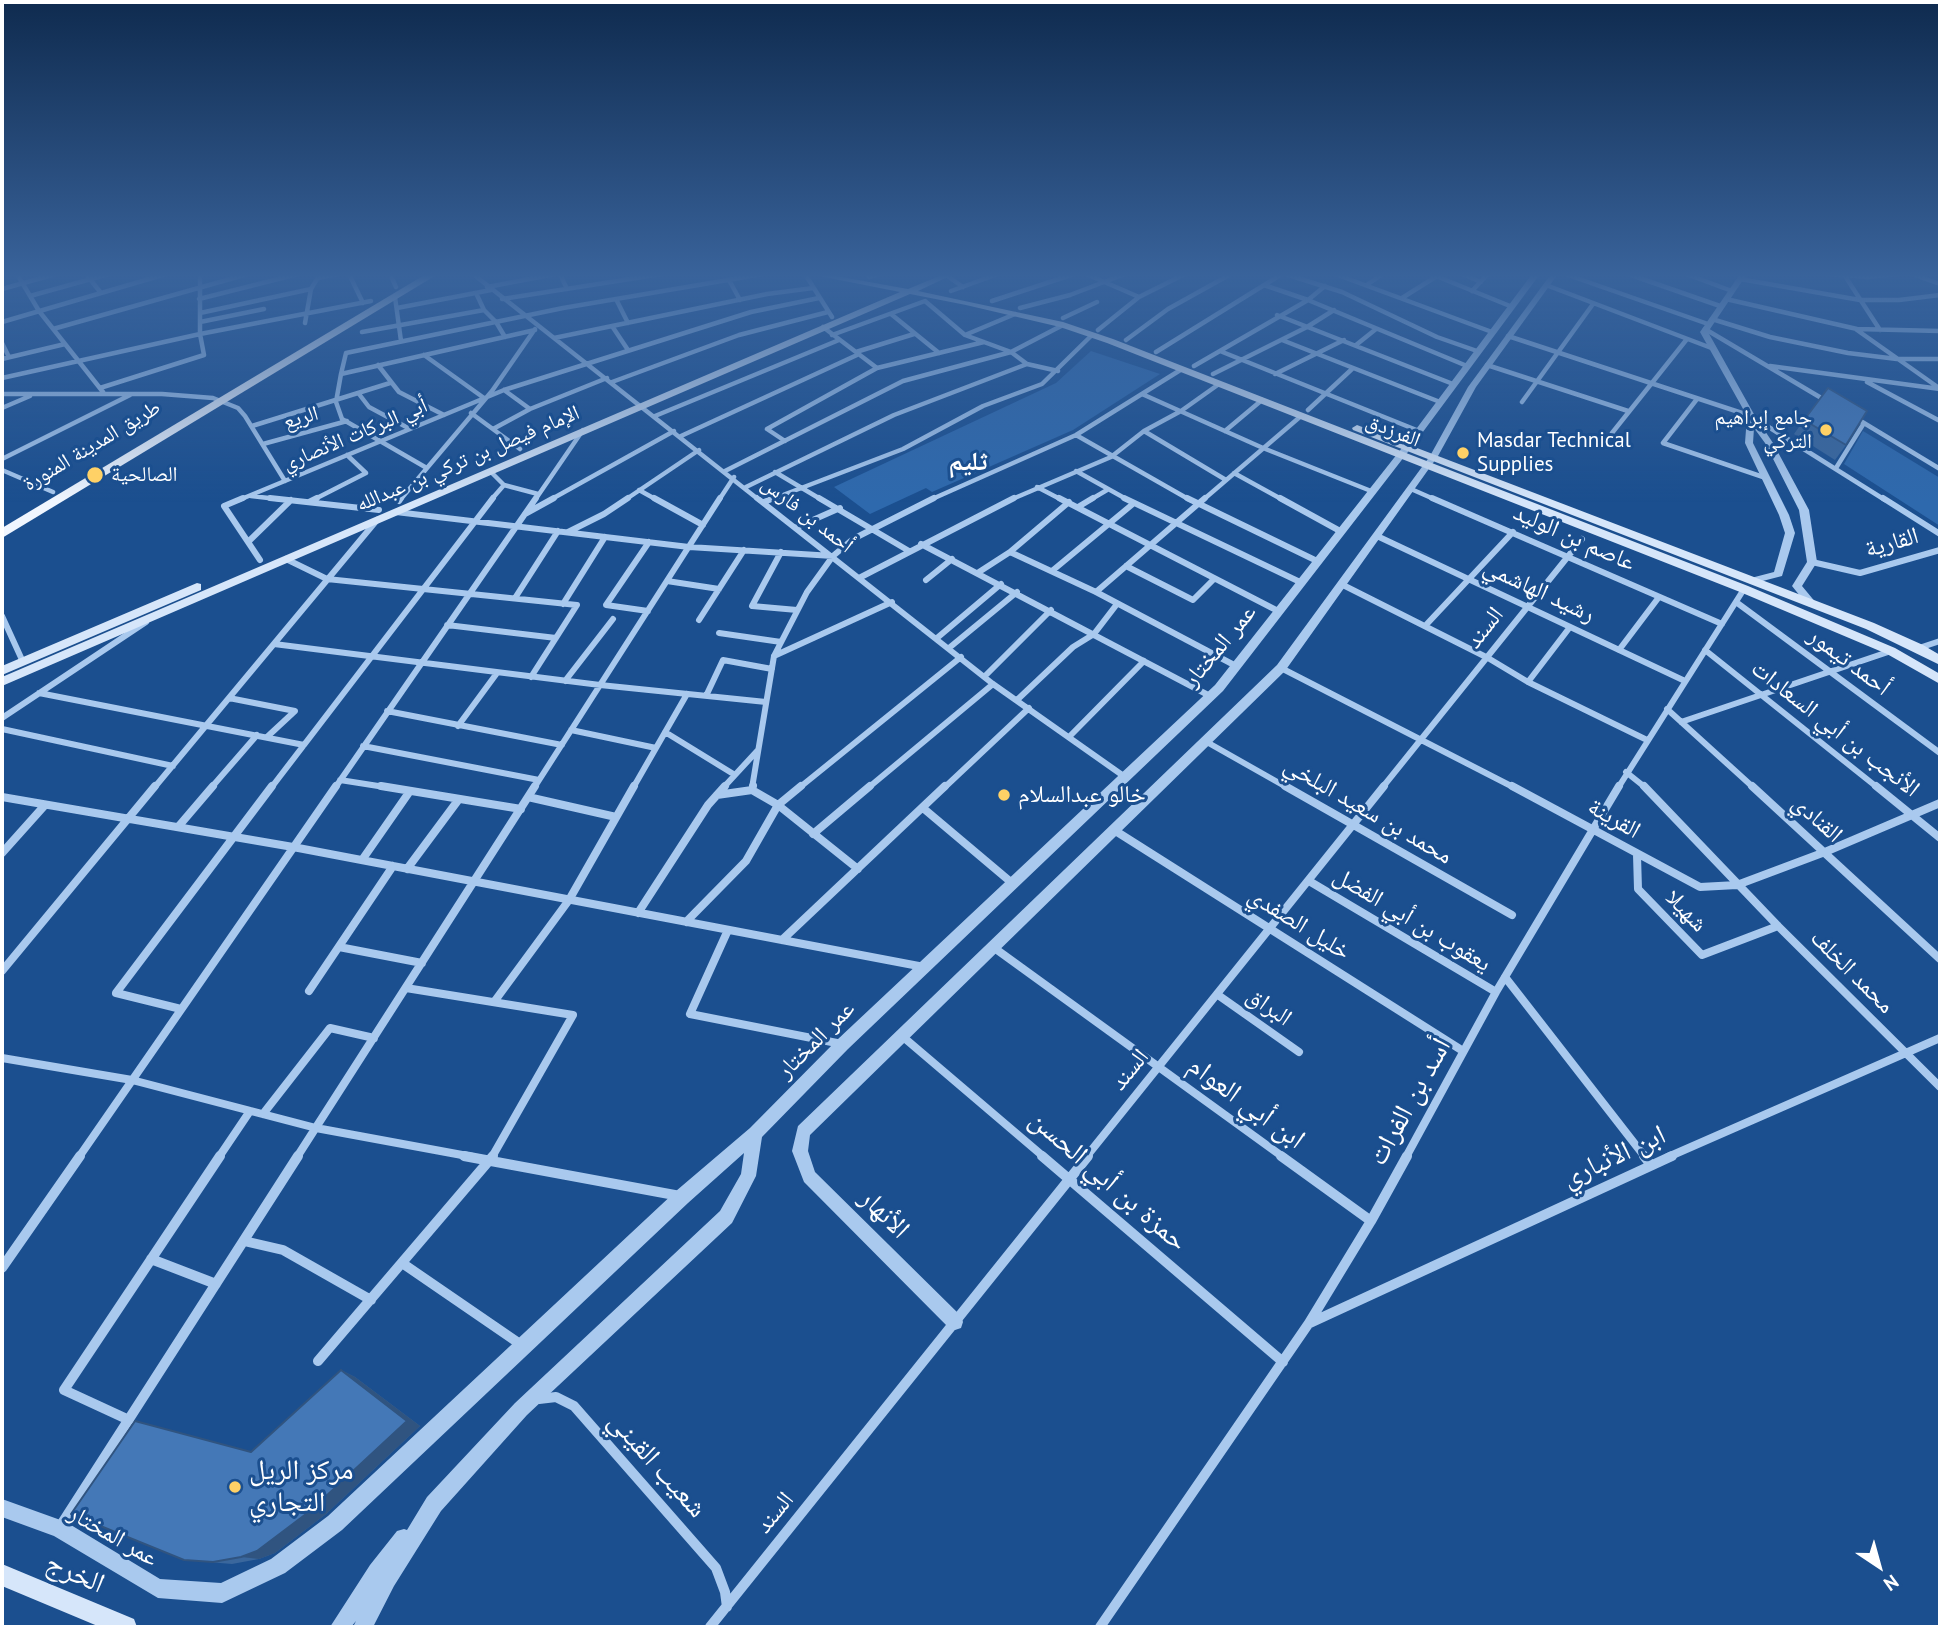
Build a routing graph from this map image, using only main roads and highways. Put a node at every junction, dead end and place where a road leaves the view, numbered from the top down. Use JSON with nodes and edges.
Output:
{"nodes":[{"id":1,"x":294,"y":350,"type":"edge"},
{"id":2,"x":304,"y":350,"type":"edge"},
{"id":3,"x":753,"y":350,"type":"edge"},
{"id":4,"x":767,"y":350,"type":"edge"},
{"id":5,"x":1137,"y":350,"type":"edge"},
{"id":6,"x":1151,"y":350,"type":"edge"},
{"id":7,"x":218,"y":400,"type":"junction"},
{"id":8,"x":639,"y":403,"type":"junction"},
{"id":9,"x":1304,"y":413,"type":"junction"},
{"id":10,"x":397,"y":506,"type":"junction"},
{"id":11,"x":378,"y":515,"type":"junction"},
{"id":12,"x":2,"y":522,"type":"edge"},
{"id":13,"x":2,"y":534,"type":"edge"},
{"id":14,"x":1747,"y":585,"type":"junction"},
{"id":15,"x":1940,"y":661,"type":"edge"},
{"id":16,"x":2,"y":671,"type":"edge"},
{"id":17,"x":1940,"y":680,"type":"edge"},
{"id":18,"x":2,"y":682,"type":"edge"},
{"id":19,"x":2,"y":1575,"type":"edge"},
{"id":20,"x":126,"y":1627,"type":"edge"}],
"edges":[{"from":1,"to":7,"type":"main road","name":"طريق المدينة المنورة"},
{"from":2,"to":7,"type":"main road","name":"طريق المدينة المنورة"},
{"from":3,"to":8,"type":"main road","name":"الإمام فيصل بن تركي بن عبدالله"},
{"from":4,"to":8,"type":"main road","name":"الإمام فيصل بن تركي بن عبدالله"},
{"from":5,"to":9,"type":"main road","name":"الفرزدق"},
{"from":6,"to":9,"type":"main road","name":"الفرزدق"},
{"from":7,"to":12,"type":"main road","name":"طريق المدينة المنورة"},
{"from":7,"to":13,"type":"main road","name":"طريق المدينة المنورة"},
{"from":8,"to":10,"type":"main road","name":"الإمام فيصل بن تركي بن عبدالله"},
{"from":8,"to":10,"type":"main road","name":"الإمام فيصل بن تركي بن عبدالله"},
{"from":9,"to":14,"type":"main road","name":"الفرزدق"},
{"from":10,"to":11,"type":"main road","name":"الإمام فيصل بن تركي بن عبدالله"},
{"from":11,"to":16,"type":"main road","name":"الإمام فيصل بن تركي بن عبدالله"},
{"from":11,"to":18,"type":"main road","name":"الإمام فيصل بن تركي بن عبدالله"},
{"from":14,"to":15,"type":"main road","name":"الفرزدق"},
{"from":14,"to":17,"type":"main road","name":"الفرزدق"},
{"from":19,"to":20,"type":"main road","name":"الخرج"}]}
